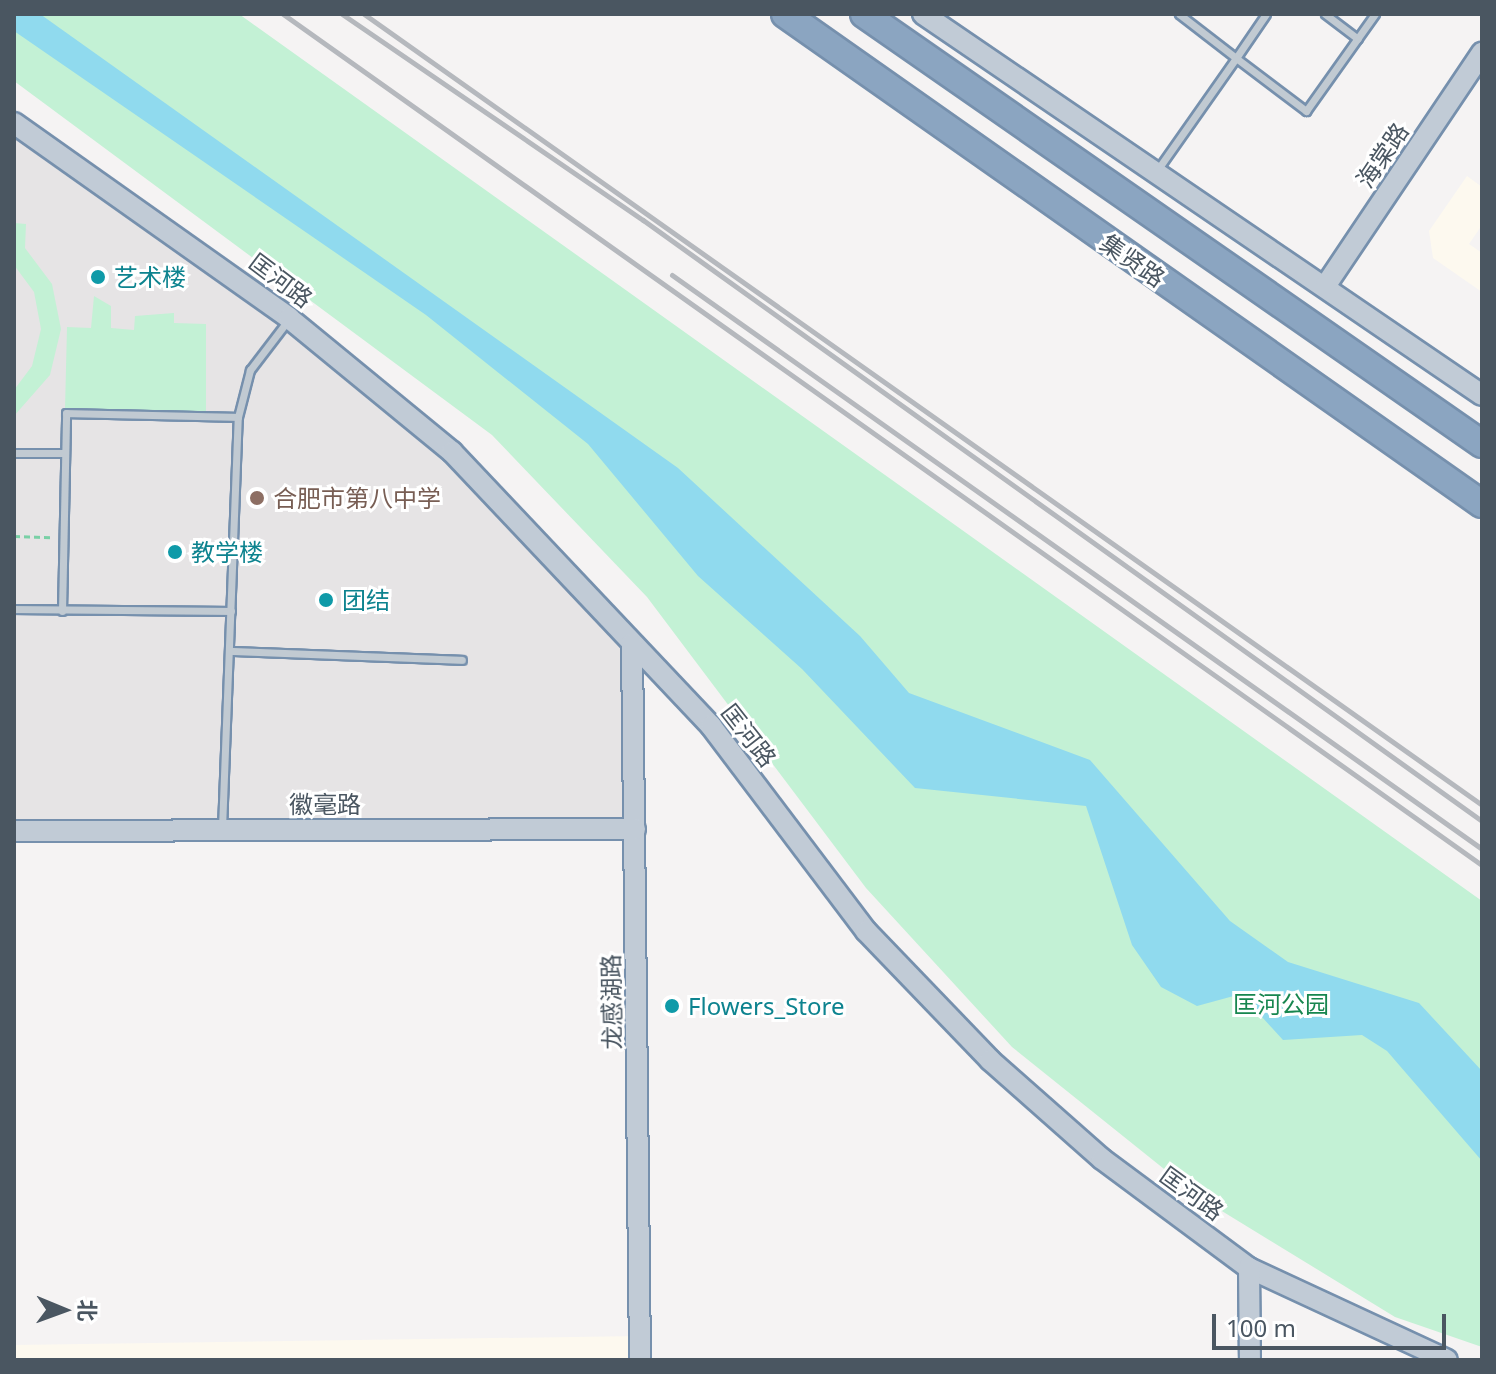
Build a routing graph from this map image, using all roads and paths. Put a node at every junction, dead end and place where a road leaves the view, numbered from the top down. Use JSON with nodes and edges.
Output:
{"nodes":[{"id":1,"x":773,"y":14,"type":"edge"},
{"id":2,"x":785,"y":14,"type":"edge"},
{"id":3,"x":864,"y":14,"type":"edge"},
{"id":4,"x":923,"y":14,"type":"edge"},
{"id":5,"x":1179,"y":14,"type":"edge"},
{"id":6,"x":1266,"y":14,"type":"edge"},
{"id":7,"x":1325,"y":14,"type":"edge"},
{"id":8,"x":1375,"y":14,"type":"edge"},
{"id":9,"x":809,"y":31,"type":"junction"},
{"id":10,"x":1358,"y":39,"type":"junction"},
{"id":11,"x":1482,"y":53,"type":"edge"},
{"id":12,"x":1236,"y":58,"type":"junction"},
{"id":13,"x":14,"y":123,"type":"edge"},
{"id":14,"x":1158,"y":169,"type":"junction"},
{"id":15,"x":1326,"y":285,"type":"junction"},
{"id":16,"x":289,"y":318,"type":"junction"},
{"id":17,"x":1482,"y":395,"type":"edge"},
{"id":18,"x":238,"y":417,"type":"junction"},
{"id":19,"x":1482,"y":444,"type":"edge"},
{"id":20,"x":14,"y":453,"type":"edge"},
{"id":21,"x":65,"y":453,"type":"junction"},
{"id":22,"x":1482,"y":504,"type":"edge"},
{"id":23,"x":14,"y":536,"type":"edge"},
{"id":24,"x":63,"y":537,"type":"junction"},
{"id":25,"x":14,"y":609,"type":"edge"},
{"id":26,"x":62,"y":611,"type":"junction"},
{"id":27,"x":231,"y":611,"type":"junction"},
{"id":28,"x":632,"y":644,"type":"junction"},
{"id":29,"x":230,"y":651,"type":"junction"},
{"id":30,"x":462,"y":660,"type":"dead end"},
{"id":31,"x":635,"y":829,"type":"junction"},
{"id":32,"x":222,"y":830,"type":"junction"},
{"id":33,"x":14,"y":831,"type":"edge"},
{"id":34,"x":1249,"y":1268,"type":"junction"},
{"id":35,"x":640,"y":1360,"type":"edge"},
{"id":36,"x":1250,"y":1360,"type":"edge"},
{"id":37,"x":1447,"y":1360,"type":"edge"}],
"edges":[{"from":1,"to":9,"type":"street"},
{"from":2,"to":9,"type":"highway","name":"集贤路"},
{"from":3,"to":19,"type":"highway","name":"集贤路"},
{"from":4,"to":14,"type":"street"},
{"from":5,"to":12,"type":"lane"},
{"from":6,"to":12,"type":"lane"},
{"from":7,"to":10,"type":"lane"},
{"from":8,"to":10,"type":"lane"},
{"from":9,"to":22,"type":"highway","name":"集贤路"},
{"from":10,"to":12,"type":"lane"},
{"from":11,"to":15,"type":"street","name":"海棠路"},
{"from":12,"to":14,"type":"lane"},
{"from":13,"to":16,"type":"street","name":"匡河路"},
{"from":14,"to":15,"type":"street"},
{"from":15,"to":17,"type":"street"},
{"from":16,"to":18,"type":"lane"},
{"from":16,"to":28,"type":"street","name":"匡河路"},
{"from":18,"to":21,"type":"lane"},
{"from":18,"to":27,"type":"lane"},
{"from":20,"to":21,"type":"lane"},
{"from":21,"to":24,"type":"lane"},
{"from":23,"to":24,"type":"path"},
{"from":24,"to":26,"type":"lane"},
{"from":25,"to":26,"type":"lane"},
{"from":26,"to":27,"type":"lane"},
{"from":27,"to":29,"type":"lane"},
{"from":28,"to":31,"type":"street","name":"龙感湖路"},
{"from":28,"to":34,"type":"street","name":"匡河路"},
{"from":29,"to":30,"type":"lane"},
{"from":29,"to":32,"type":"lane"},
{"from":31,"to":32,"type":"street","name":"徽毫路"},
{"from":31,"to":35,"type":"street","name":"龙感湖路"},
{"from":32,"to":33,"type":"street","name":"徽毫路"},
{"from":34,"to":36,"type":"street"},
{"from":34,"to":37,"type":"street","name":"匡河路"}]}
